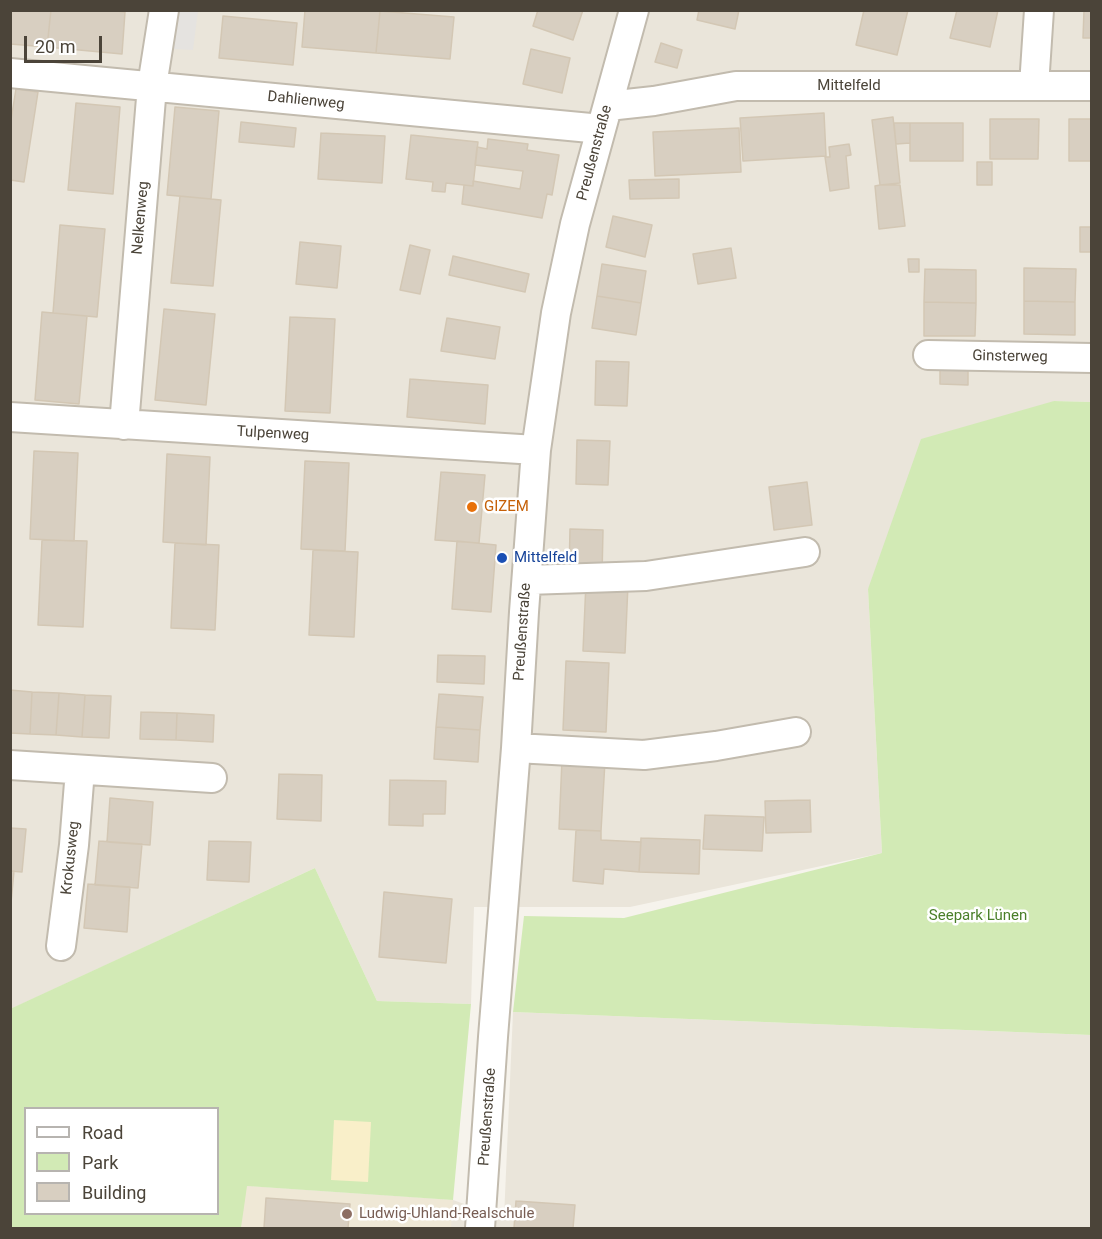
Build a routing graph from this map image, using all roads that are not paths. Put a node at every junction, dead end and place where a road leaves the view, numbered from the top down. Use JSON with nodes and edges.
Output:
{"nodes":[{"id":1,"x":164,"y":10,"type":"edge"},
{"id":2,"x":634,"y":10,"type":"edge"},
{"id":3,"x":1040,"y":10,"type":"edge"},
{"id":4,"x":10,"y":73,"type":"edge"},
{"id":5,"x":152,"y":86,"type":"junction"},
{"id":6,"x":1034,"y":86,"type":"junction"},
{"id":7,"x":1092,"y":86,"type":"edge"},
{"id":8,"x":604,"y":118,"type":"junction"},
{"id":9,"x":928,"y":356,"type":"dead end"},
{"id":10,"x":1092,"y":358,"type":"edge"},
{"id":11,"x":10,"y":417,"type":"edge"},
{"id":12,"x":124,"y":425,"type":"junction"},
{"id":13,"x":536,"y":450,"type":"junction"},
{"id":14,"x":805,"y":552,"type":"dead end"},
{"id":15,"x":527,"y":580,"type":"junction"},
{"id":16,"x":796,"y":732,"type":"dead end"},
{"id":17,"x":516,"y":748,"type":"junction"},
{"id":18,"x":10,"y":765,"type":"edge"},
{"id":19,"x":80,"y":770,"type":"junction"},
{"id":20,"x":212,"y":778,"type":"dead end"},
{"id":21,"x":61,"y":946,"type":"dead end"},
{"id":22,"x":480,"y":1228,"type":"edge"}],
"edges":[{"from":1,"to":5,"type":"street","name":"Nelkenweg"},
{"from":2,"to":8,"type":"street","name":"Preußenstraße"},
{"from":3,"to":6,"type":"street"},
{"from":4,"to":5,"type":"street","name":"Dahlienweg"},
{"from":5,"to":8,"type":"street","name":"Dahlienweg"},
{"from":5,"to":12,"type":"street","name":"Nelkenweg"},
{"from":6,"to":7,"type":"street","name":"Mittelfeld"},
{"from":6,"to":8,"type":"street","name":"Mittelfeld"},
{"from":8,"to":13,"type":"street","name":"Preußenstraße"},
{"from":9,"to":10,"type":"street","name":"Ginsterweg"},
{"from":11,"to":12,"type":"street","name":"Tulpenweg"},
{"from":12,"to":13,"type":"street","name":"Tulpenweg"},
{"from":13,"to":15,"type":"street","name":"Preußenstraße"},
{"from":14,"to":15,"type":"street"},
{"from":15,"to":17,"type":"street","name":"Preußenstraße"},
{"from":16,"to":17,"type":"street"},
{"from":17,"to":22,"type":"street","name":"Preußenstraße"},
{"from":18,"to":19,"type":"street"},
{"from":19,"to":20,"type":"street"},
{"from":19,"to":21,"type":"street","name":"Krokusweg"}]}
